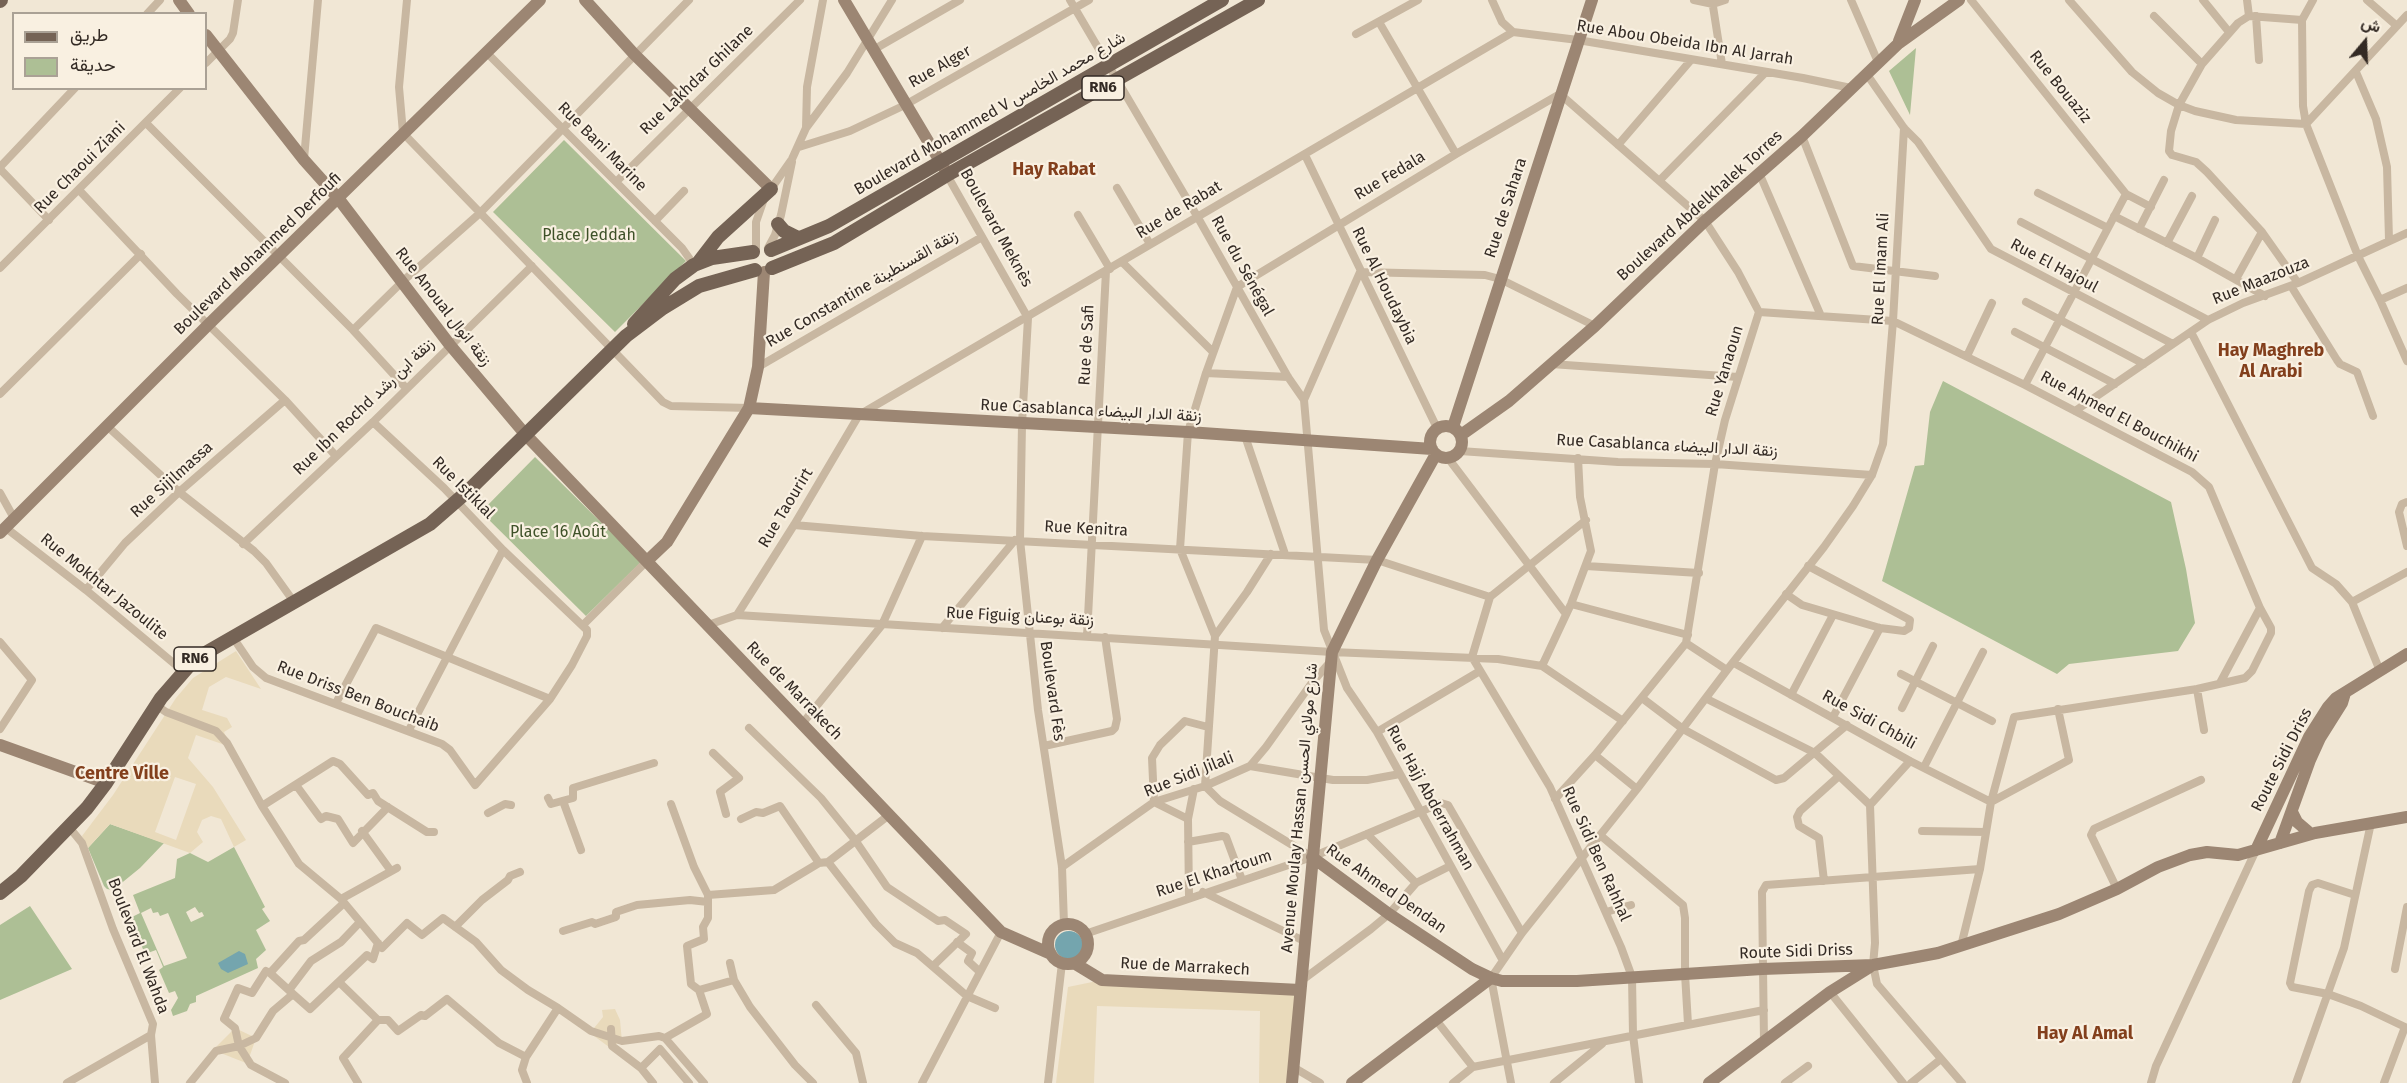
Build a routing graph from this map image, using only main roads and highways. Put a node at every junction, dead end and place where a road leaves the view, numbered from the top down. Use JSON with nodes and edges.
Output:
{"nodes":[{"id":1,"x":1222,"y":0,"type":"edge"},
{"id":2,"x":1258,"y":0,"type":"edge"},
{"id":3,"x":771,"y":189,"type":"road end"},
{"id":4,"x":778,"y":224,"type":"road end"},
{"id":5,"x":798,"y":238,"type":"junction"},
{"id":6,"x":762,"y":249,"type":"junction"},
{"id":7,"x":696,"y":264,"type":"junction"},
{"id":8,"x":764,"y":270,"type":"junction"},
{"id":9,"x":626,"y":336,"type":"junction"},
{"id":10,"x":2,"y":887,"type":"edge"}],
"edges":[{"from":1,"to":5,"type":"main road","name":"Boulevard Mohammed V شارع محمد الخامس","number":"RN6"},
{"from":2,"to":8,"type":"main road","name":"Boulevard Mohammed V شارع محمد الخامس","number":"RN6"},
{"from":3,"to":7,"type":"main road"},
{"from":4,"to":5,"type":"main road"},
{"from":5,"to":6,"type":"main road","name":"Boulevard Mohammed V شارع محمد الخامس","number":"RN6"},
{"from":6,"to":7,"type":"main road","name":"Boulevard Mohammed V شارع محمد الخامس","number":"RN6"},
{"from":6,"to":8,"type":"main road"},
{"from":6,"to":8,"type":"main road"},
{"from":7,"to":9,"type":"main road","name":"Boulevard Mohammed V شارع محمد الخامس","number":"RN6"},
{"from":8,"to":9,"type":"main road","name":"Boulevard Mohammed V شارع محمد الخامس","number":"RN6"},
{"from":9,"to":10,"type":"main road","name":"Boulevard Mohammed V شارع محمد الخامس","number":"RN6"}]}
